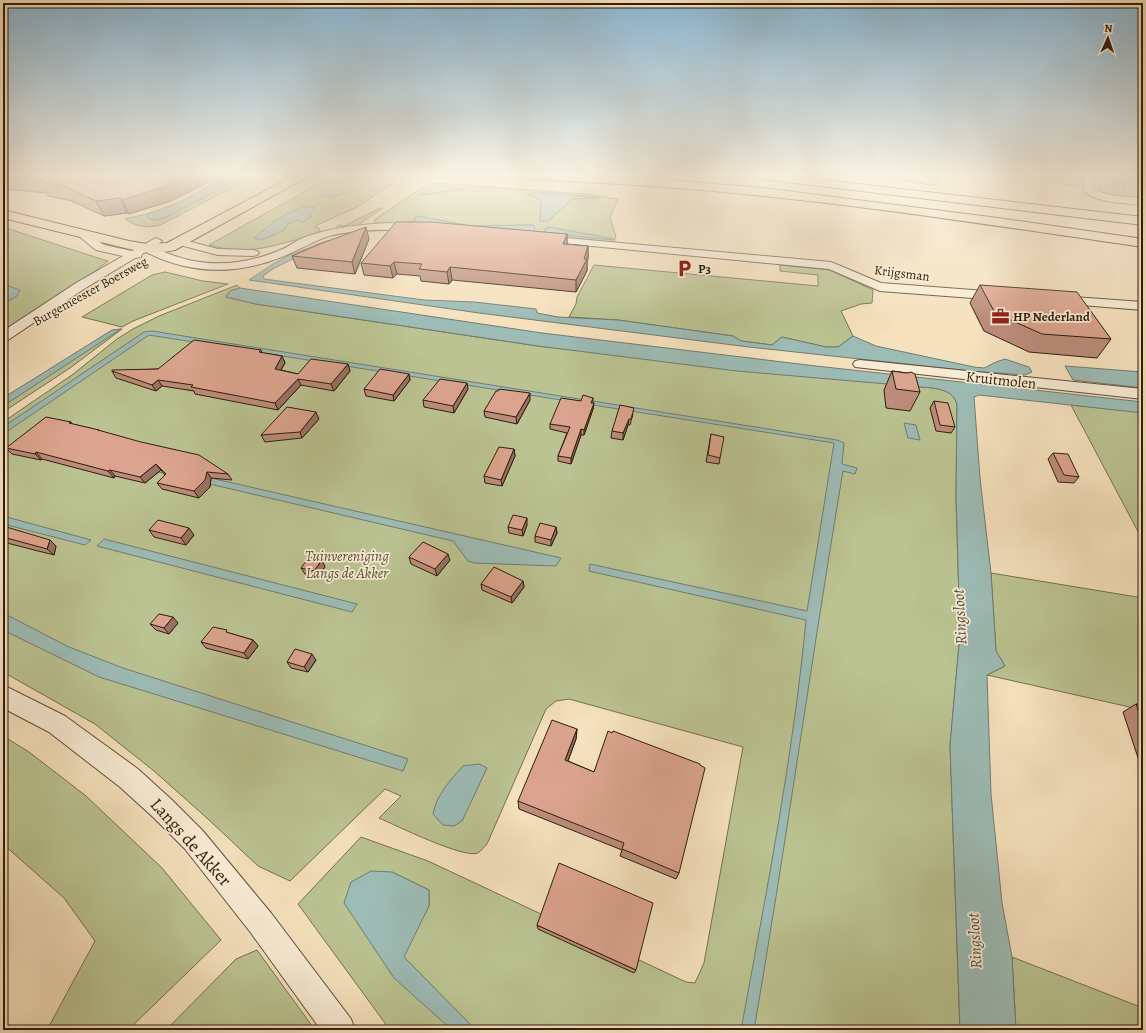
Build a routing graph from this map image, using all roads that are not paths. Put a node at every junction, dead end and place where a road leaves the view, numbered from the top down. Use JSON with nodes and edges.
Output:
{"nodes":[{"id":1,"x":35,"y":222,"type":"edge"},
{"id":2,"x":65,"y":222,"type":"edge"},
{"id":3,"x":197,"y":222,"type":"edge"},
{"id":4,"x":217,"y":222,"type":"edge"},
{"id":5,"x":999,"y":222,"type":"edge"},
{"id":6,"x":426,"y":228,"type":"edge"},
{"id":7,"x":84,"y":235,"type":"junction"},
{"id":8,"x":534,"y":239,"type":"edge"},
{"id":9,"x":304,"y":241,"type":"junction"},
{"id":10,"x":1143,"y":243,"type":"edge"},
{"id":11,"x":175,"y":245,"type":"junction"},
{"id":12,"x":153,"y":248,"type":"junction"},
{"id":13,"x":265,"y":252,"type":"junction"},
{"id":14,"x":133,"y":256,"type":"junction"},
{"id":15,"x":240,"y":260,"type":"junction"},
{"id":16,"x":1009,"y":296,"type":"edge"},
{"id":17,"x":1048,"y":299,"type":"edge"},
{"id":18,"x":1143,"y":306,"type":"edge"},
{"id":19,"x":3,"y":336,"type":"edge"},
{"id":20,"x":3,"y":343,"type":"edge"},
{"id":21,"x":860,"y":364,"type":"dead end"},
{"id":22,"x":1143,"y":394,"type":"edge"},
{"id":23,"x":3,"y":696,"type":"edge"},
{"id":24,"x":340,"y":1030,"type":"edge"}],
"edges":[{"from":1,"to":7,"type":"main road"},
{"from":2,"to":12,"type":"main road"},
{"from":3,"to":12,"type":"main road","name":"Burgemeester Boersweg"},
{"from":4,"to":11,"type":"main road"},
{"from":5,"to":10,"type":"main road"},
{"from":6,"to":9,"type":"street"},
{"from":7,"to":12,"type":"main road"},
{"from":7,"to":14,"type":"street"},
{"from":8,"to":16,"type":"street","name":"Krijgsman"},
{"from":9,"to":12,"type":"street"},
{"from":9,"to":13,"type":"street"},
{"from":11,"to":12,"type":"main road"},
{"from":11,"to":13,"type":"street"},
{"from":11,"to":15,"type":"street"},
{"from":12,"to":14,"type":"street"},
{"from":12,"to":15,"type":"street"},
{"from":12,"to":20,"type":"street","name":"Burgemeester Boersweg"},
{"from":13,"to":15,"type":"street"},
{"from":14,"to":19,"type":"street","name":"Burgemeester Boersweg"},
{"from":17,"to":18,"type":"street"},
{"from":21,"to":22,"type":"street","name":"Kruitmolen"},
{"from":23,"to":24,"type":"street","name":"Langs de Akker"}]}
